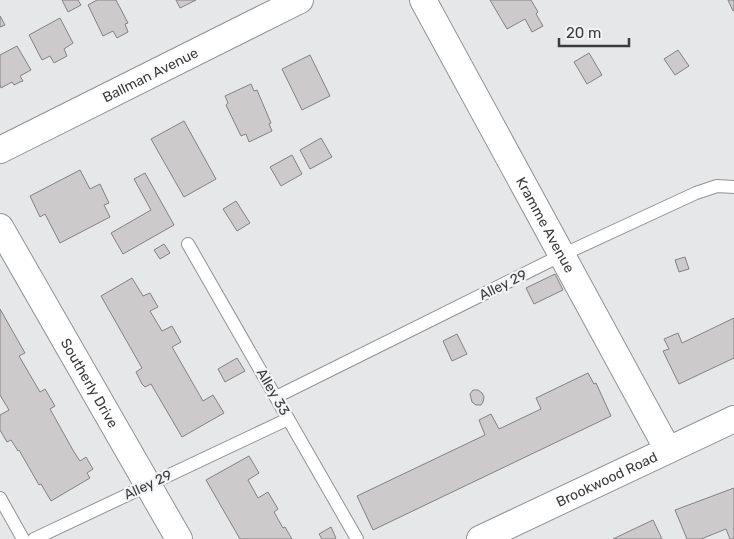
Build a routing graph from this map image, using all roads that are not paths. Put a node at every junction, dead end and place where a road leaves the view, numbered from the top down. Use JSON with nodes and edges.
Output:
{"nodes":[{"id":1,"x":300,"y":0,"type":"edge"},
{"id":2,"x":423,"y":0,"type":"edge"},
{"id":3,"x":0,"y":150,"type":"edge"},
{"id":4,"x":734,"y":187,"type":"edge"},
{"id":5,"x":0,"y":227,"type":"edge"},
{"id":6,"x":188,"y":244,"type":"dead end"},
{"id":7,"x":562,"y":255,"type":"junction"},
{"id":8,"x":276,"y":397,"type":"junction"},
{"id":9,"x":288,"y":419,"type":"junction"},
{"id":10,"x":734,"y":419,"type":"edge"},
{"id":11,"x":668,"y":450,"type":"junction"},
{"id":12,"x":148,"y":485,"type":"junction"},
{"id":13,"x":0,"y":498,"type":"edge"},
{"id":14,"x":23,"y":539,"type":"edge"},
{"id":15,"x":34,"y":539,"type":"edge"},
{"id":16,"x":179,"y":539,"type":"edge"},
{"id":17,"x":357,"y":539,"type":"edge"},
{"id":18,"x":480,"y":539,"type":"edge"}],
"edges":[{"from":1,"to":3,"type":"street","name":"Ballman Avenue"},
{"from":2,"to":7,"type":"street","name":"Kramme Avenue"},
{"from":4,"to":7,"type":"lane","name":"Alley 29"},
{"from":5,"to":12,"type":"street","name":"Southerly Drive"},
{"from":6,"to":8,"type":"lane","name":"Alley 33"},
{"from":7,"to":8,"type":"lane","name":"Alley 29"},
{"from":7,"to":11,"type":"street","name":"Kramme Avenue"},
{"from":8,"to":9,"type":"lane","name":"Alley 33"},
{"from":9,"to":12,"type":"lane","name":"Alley 29"},
{"from":9,"to":17,"type":"lane","name":"Alley 33"},
{"from":10,"to":11,"type":"street","name":"Brookwood Road"},
{"from":11,"to":18,"type":"street","name":"Brookwood Road"},
{"from":12,"to":15,"type":"lane","name":"Alley 29"},
{"from":12,"to":16,"type":"street","name":"Southerly Drive"},
{"from":13,"to":14,"type":"lane"}]}
